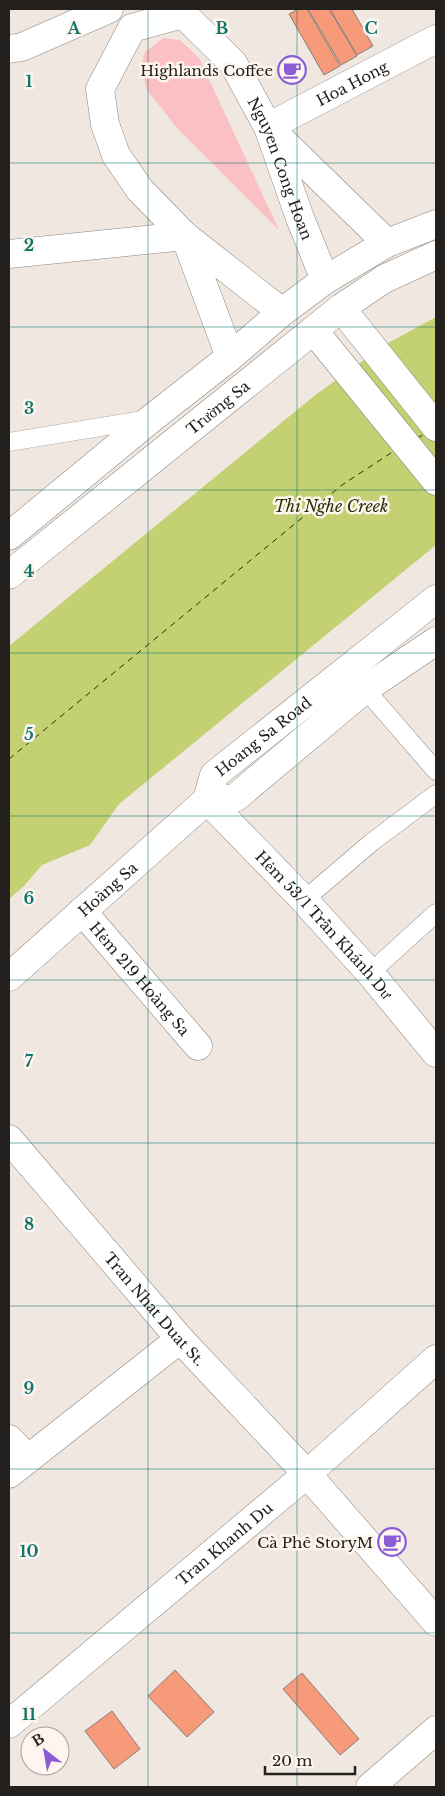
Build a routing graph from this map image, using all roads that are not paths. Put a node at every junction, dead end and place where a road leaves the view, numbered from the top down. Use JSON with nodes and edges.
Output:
{"nodes":[{"id":1,"x":109,"y":9,"type":"edge"},
{"id":2,"x":123,"y":18,"type":"edge"},
{"id":3,"x":436,"y":39,"type":"edge"},
{"id":4,"x":9,"y":50,"type":"edge"},
{"id":5,"x":268,"y":127,"type":"junction"},
{"id":6,"x":436,"y":224,"type":"edge"},
{"id":7,"x":185,"y":236,"type":"junction"},
{"id":8,"x":387,"y":243,"type":"junction"},
{"id":9,"x":9,"y":254,"type":"edge"},
{"id":10,"x":436,"y":255,"type":"edge"},
{"id":11,"x":325,"y":280,"type":"junction"},
{"id":12,"x":341,"y":308,"type":"junction"},
{"id":13,"x":282,"y":312,"type":"junction"},
{"id":14,"x":314,"y":331,"type":"junction"},
{"id":15,"x":230,"y":357,"type":"junction"},
{"id":16,"x":152,"y":418,"type":"junction"},
{"id":17,"x":436,"y":427,"type":"edge"},
{"id":18,"x":9,"y":442,"type":"edge"},
{"id":19,"x":436,"y":481,"type":"edge"},
{"id":20,"x":9,"y":536,"type":"edge"},
{"id":21,"x":9,"y":575,"type":"edge"},
{"id":22,"x":436,"y":598,"type":"edge"},
{"id":23,"x":436,"y":641,"type":"edge"},
{"id":24,"x":365,"y":689,"type":"junction"},
{"id":25,"x":436,"y":771,"type":"edge"},
{"id":26,"x":436,"y":794,"type":"edge"},
{"id":27,"x":207,"y":800,"type":"junction"},
{"id":28,"x":304,"y":900,"type":"junction"},
{"id":29,"x":82,"y":911,"type":"junction"},
{"id":30,"x":436,"y":913,"type":"edge"},
{"id":31,"x":370,"y":973,"type":"junction"},
{"id":32,"x":9,"y":977,"type":"edge"},
{"id":33,"x":433,"y":1044,"type":"edge"},
{"id":34,"x":198,"y":1046,"type":"dead end"},
{"id":35,"x":9,"y":1139,"type":"edge"},
{"id":36,"x":180,"y":1339,"type":"junction"},
{"id":37,"x":436,"y":1359,"type":"edge"},
{"id":38,"x":9,"y":1439,"type":"edge"},
{"id":39,"x":18,"y":1467,"type":"edge"},
{"id":40,"x":307,"y":1474,"type":"junction"},
{"id":41,"x":436,"y":1622,"type":"edge"},
{"id":42,"x":9,"y":1724,"type":"edge"},
{"id":43,"x":436,"y":1730,"type":"edge"},
{"id":44,"x":370,"y":1787,"type":"edge"}],
"edges":[{"from":1,"to":4,"type":"street"},
{"from":2,"to":5,"type":"street","name":"Nguyen Cong Hoan"},
{"from":2,"to":7,"type":"street"},
{"from":3,"to":5,"type":"street","name":"Hoa Hong"},
{"from":5,"to":8,"type":"street"},
{"from":5,"to":11,"type":"street","name":"Nguyen Cong Hoan"},
{"from":6,"to":8,"type":"street"},
{"from":7,"to":9,"type":"street"},
{"from":7,"to":13,"type":"street"},
{"from":7,"to":15,"type":"street"},
{"from":8,"to":11,"type":"street"},
{"from":10,"to":12,"type":"street","name":"Trường Sa"},
{"from":11,"to":13,"type":"street"},
{"from":12,"to":14,"type":"street","name":"Trường Sa"},
{"from":12,"to":17,"type":"street"},
{"from":13,"to":15,"type":"street"},
{"from":14,"to":19,"type":"street"},
{"from":14,"to":21,"type":"street","name":"Trường Sa"},
{"from":15,"to":16,"type":"street"},
{"from":16,"to":18,"type":"lane"},
{"from":16,"to":20,"type":"street"},
{"from":22,"to":27,"type":"street","name":"Hoang Sa Road"},
{"from":23,"to":24,"type":"street","name":"Hoang Sa Road"},
{"from":24,"to":25,"type":"lane"},
{"from":24,"to":27,"type":"street","name":"Hoang Sa Road"},
{"from":26,"to":28,"type":"lane"},
{"from":27,"to":28,"type":"street","name":"Hẻm 53/1 Trần Khánh Dư"},
{"from":27,"to":29,"type":"street","name":"Hoàng Sa"},
{"from":28,"to":31,"type":"street","name":"Hẻm 53/1 Trần Khánh Dư"},
{"from":29,"to":32,"type":"street","name":"Hoàng Sa"},
{"from":29,"to":34,"type":"street","name":"Hẻm 219 Hoàng Sa"},
{"from":30,"to":31,"type":"lane"},
{"from":31,"to":33,"type":"street","name":"Hẻm 53/1 Trần Khánh Dư"},
{"from":35,"to":36,"type":"street","name":"Tran Nhat Duat St."},
{"from":36,"to":39,"type":"street"},
{"from":36,"to":40,"type":"street","name":"Tran Nhat Duat St."},
{"from":37,"to":40,"type":"street","name":"Tran Khanh Du"},
{"from":38,"to":39,"type":"street"},
{"from":40,"to":41,"type":"street","name":"Tran Nhat Duat St."},
{"from":40,"to":42,"type":"street","name":"Tran Khanh Du"},
{"from":43,"to":44,"type":"street"}]}
